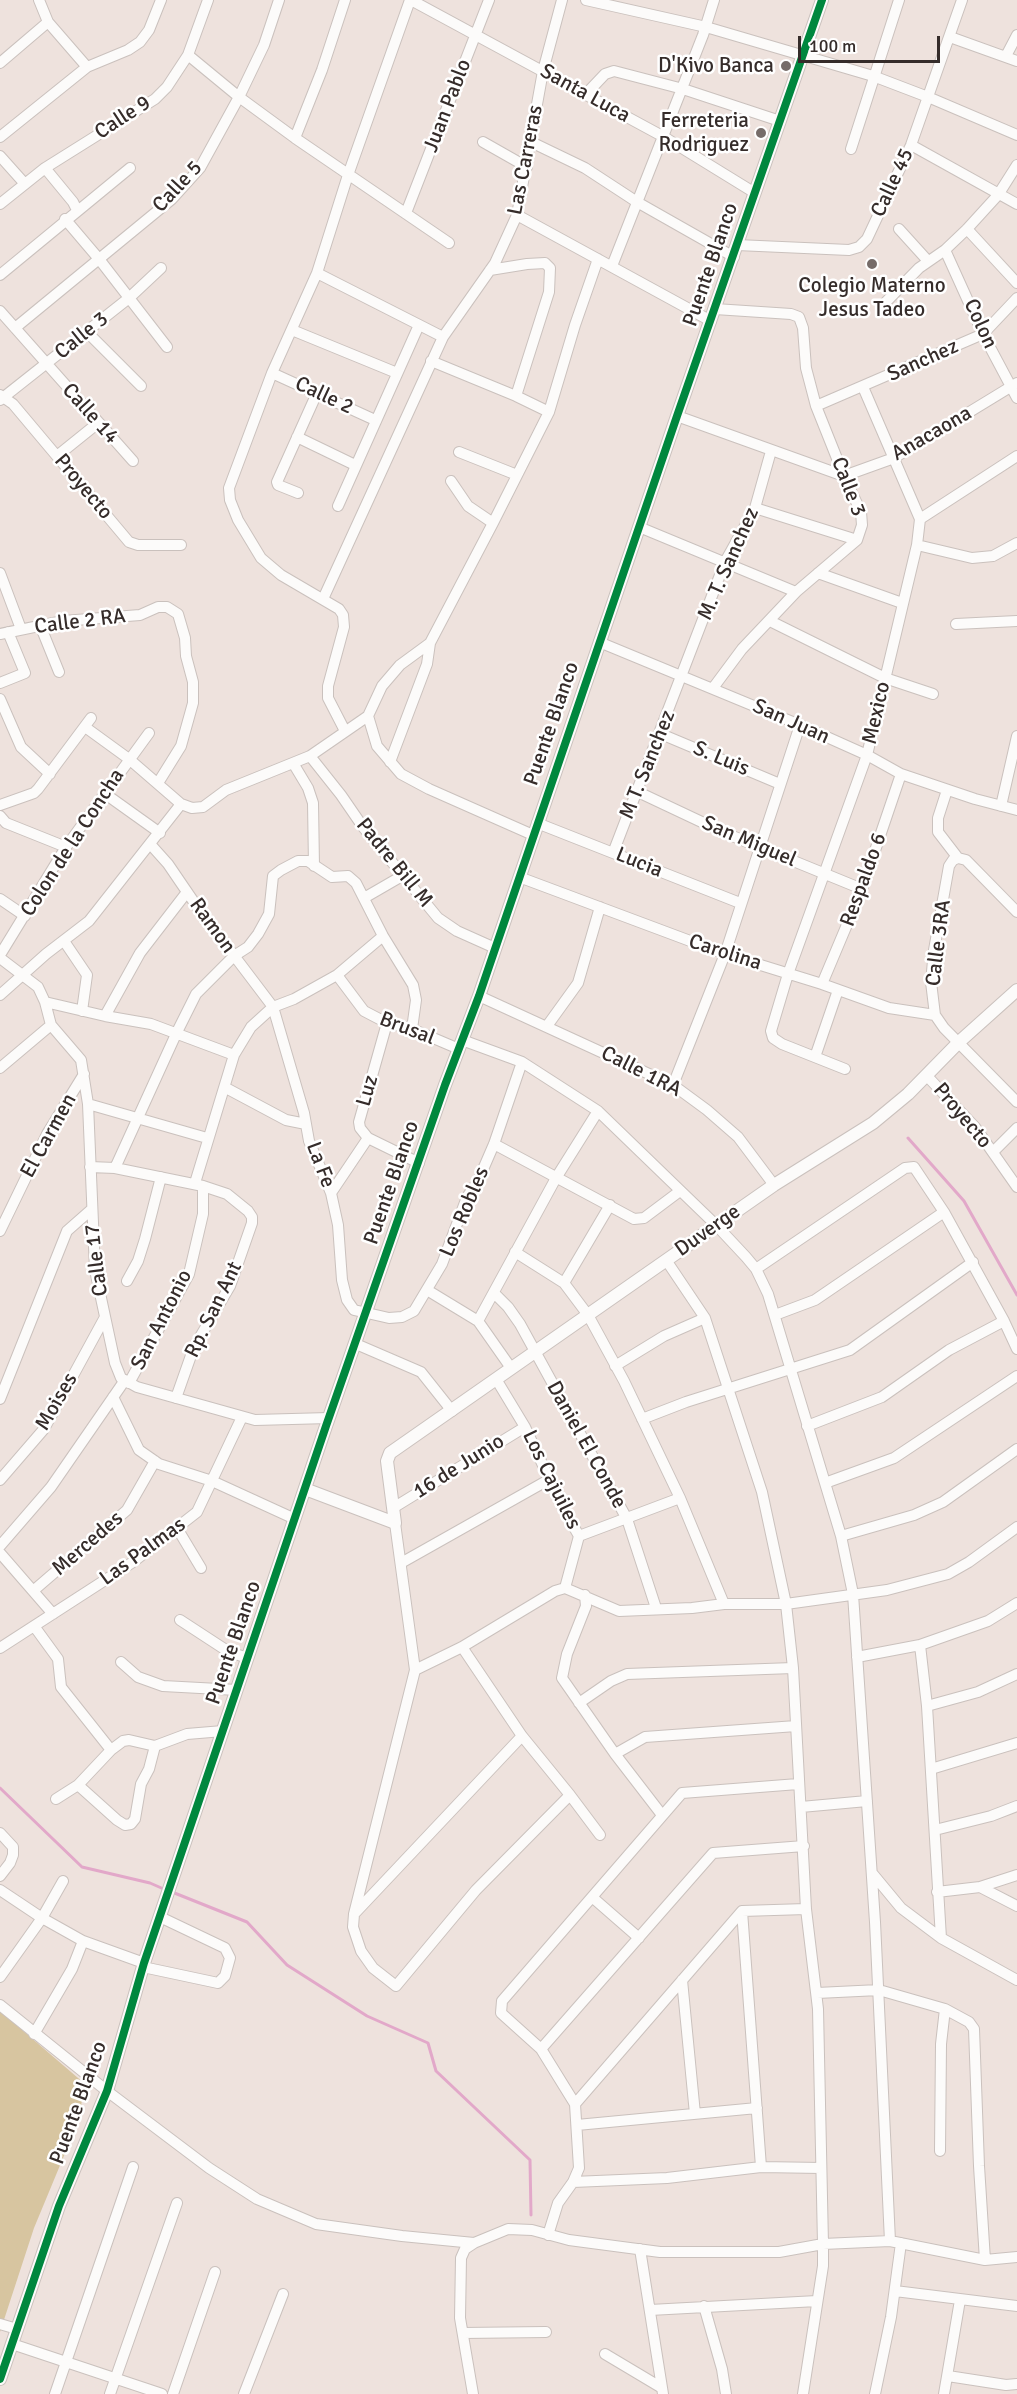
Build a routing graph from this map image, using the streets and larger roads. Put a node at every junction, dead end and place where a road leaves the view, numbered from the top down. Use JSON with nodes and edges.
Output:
{"nodes":[{"id":1,"x":39,"y":0,"type":"edge"},
{"id":2,"x":160,"y":0,"type":"edge"},
{"id":3,"x":208,"y":0,"type":"edge"},
{"id":4,"x":279,"y":0,"type":"edge"},
{"id":5,"x":345,"y":0,"type":"edge"},
{"id":6,"x":410,"y":0,"type":"edge"},
{"id":7,"x":489,"y":0,"type":"edge"},
{"id":8,"x":562,"y":0,"type":"edge"},
{"id":9,"x":586,"y":0,"type":"edge"},
{"id":10,"x":714,"y":0,"type":"edge"},
{"id":11,"x":822,"y":0,"type":"edge"},
{"id":12,"x":899,"y":0,"type":"edge"},
{"id":13,"x":962,"y":0,"type":"edge"},
{"id":14,"x":619,"y":4,"type":"edge"},
{"id":15,"x":48,"y":22,"type":"junction"},
{"id":16,"x":706,"y":27,"type":"junction"},
{"id":17,"x":475,"y":35,"type":"junction"},
{"id":18,"x":1017,"y":35,"type":"edge"},
{"id":19,"x":950,"y":37,"type":"junction"},
{"id":20,"x":188,"y":55,"type":"junction"},
{"id":21,"x":803,"y":55,"type":"junction"},
{"id":22,"x":1006,"y":56,"type":"junction"},
{"id":23,"x":1017,"y":61,"type":"edge"},
{"id":24,"x":0,"y":63,"type":"edge"},
{"id":25,"x":87,"y":67,"type":"junction"},
{"id":26,"x":543,"y":71,"type":"junction"},
{"id":27,"x":873,"y":76,"type":"junction"},
{"id":28,"x":683,"y":89,"type":"junction"},
{"id":29,"x":586,"y":94,"type":"junction"},
{"id":30,"x":928,"y":97,"type":"junction"},
{"id":31,"x":239,"y":98,"type":"junction"},
{"id":32,"x":780,"y":121,"type":"junction"},
{"id":33,"x":1017,"y":135,"type":"edge"},
{"id":34,"x":664,"y":137,"type":"junction"},
{"id":35,"x":0,"y":138,"type":"edge"},
{"id":36,"x":295,"y":138,"type":"junction"},
{"id":37,"x":483,"y":142,"type":"dead end"},
{"id":38,"x":531,"y":142,"type":"junction"},
{"id":39,"x":911,"y":145,"type":"junction"},
{"id":40,"x":851,"y":149,"type":"dead end"},
{"id":41,"x":0,"y":156,"type":"edge"},
{"id":42,"x":1017,"y":165,"type":"edge"},
{"id":43,"x":527,"y":167,"type":"junction"},
{"id":44,"x":45,"y":168,"type":"junction"},
{"id":45,"x":130,"y":168,"type":"dead end"},
{"id":46,"x":348,"y":176,"type":"junction"},
{"id":47,"x":25,"y":184,"type":"junction"},
{"id":48,"x":755,"y":194,"type":"junction"},
{"id":49,"x":998,"y":195,"type":"junction"},
{"id":50,"x":637,"y":202,"type":"junction"},
{"id":51,"x":0,"y":204,"type":"edge"},
{"id":52,"x":1017,"y":204,"type":"edge"},
{"id":53,"x":77,"y":210,"type":"junction"},
{"id":54,"x":406,"y":213,"type":"junction"},
{"id":55,"x":517,"y":215,"type":"junction"},
{"id":56,"x":65,"y":219,"type":"junction"},
{"id":57,"x":898,"y":229,"type":"dead end"},
{"id":58,"x":967,"y":229,"type":"junction"},
{"id":59,"x":449,"y":243,"type":"dead end"},
{"id":60,"x":945,"y":249,"type":"junction"},
{"id":61,"x":735,"y":251,"type":"junction"},
{"id":62,"x":99,"y":259,"type":"junction"},
{"id":63,"x":598,"y":259,"type":"junction"},
{"id":64,"x":928,"y":261,"type":"junction"},
{"id":65,"x":612,"y":266,"type":"junction"},
{"id":66,"x":161,"y":268,"type":"dead end"},
{"id":67,"x":490,"y":270,"type":"junction"},
{"id":68,"x":317,"y":273,"type":"junction"},
{"id":69,"x":0,"y":275,"type":"edge"},
{"id":70,"x":1017,"y":284,"type":"edge"},
{"id":71,"x":129,"y":298,"type":"junction"},
{"id":72,"x":1017,"y":298,"type":"edge"},
{"id":73,"x":883,"y":305,"type":"dead end"},
{"id":74,"x":0,"y":311,"type":"edge"},
{"id":75,"x":713,"y":315,"type":"junction"},
{"id":76,"x":419,"y":325,"type":"junction"},
{"id":77,"x":15,"y":327,"type":"junction"},
{"id":78,"x":292,"y":330,"type":"junction"},
{"id":79,"x":87,"y":332,"type":"junction"},
{"id":80,"x":983,"y":334,"type":"junction"},
{"id":81,"x":443,"y":337,"type":"junction"},
{"id":82,"x":166,"y":347,"type":"dead end"},
{"id":83,"x":431,"y":362,"type":"junction"},
{"id":84,"x":46,"y":365,"type":"junction"},
{"id":85,"x":272,"y":373,"type":"junction"},
{"id":86,"x":397,"y":373,"type":"junction"},
{"id":87,"x":1014,"y":385,"type":"edge"},
{"id":88,"x":141,"y":386,"type":"dead end"},
{"id":89,"x":863,"y":387,"type":"junction"},
{"id":90,"x":317,"y":393,"type":"junction"},
{"id":91,"x":516,"y":396,"type":"junction"},
{"id":92,"x":1,"y":397,"type":"edge"},
{"id":93,"x":1017,"y":398,"type":"edge"},
{"id":94,"x":816,"y":406,"type":"junction"},
{"id":95,"x":549,"y":412,"type":"junction"},
{"id":96,"x":676,"y":416,"type":"junction"},
{"id":97,"x":375,"y":420,"type":"junction"},
{"id":98,"x":98,"y":423,"type":"junction"},
{"id":99,"x":297,"y":437,"type":"junction"},
{"id":100,"x":771,"y":451,"type":"junction"},
{"id":101,"x":459,"y":452,"type":"dead end"},
{"id":102,"x":57,"y":456,"type":"junction"},
{"id":103,"x":1017,"y":456,"type":"edge"},
{"id":104,"x":894,"y":458,"type":"junction"},
{"id":105,"x":133,"y":462,"type":"dead end"},
{"id":106,"x":355,"y":465,"type":"junction"},
{"id":107,"x":517,"y":475,"type":"junction"},
{"id":108,"x":844,"y":476,"type":"junction"},
{"id":109,"x":451,"y":481,"type":"dead end"},
{"id":110,"x":298,"y":494,"type":"dead end"},
{"id":111,"x":338,"y":506,"type":"dead end"},
{"id":112,"x":755,"y":507,"type":"junction"},
{"id":113,"x":920,"y":519,"type":"junction"},
{"id":114,"x":493,"y":524,"type":"junction"},
{"id":115,"x":639,"y":527,"type":"junction"},
{"id":116,"x":857,"y":540,"type":"junction"},
{"id":117,"x":181,"y":545,"type":"dead end"},
{"id":118,"x":917,"y":545,"type":"junction"},
{"id":119,"x":1014,"y":549,"type":"edge"},
{"id":120,"x":725,"y":562,"type":"junction"},
{"id":121,"x":0,"y":573,"type":"edge"},
{"id":122,"x":818,"y":573,"type":"junction"},
{"id":123,"x":796,"y":592,"type":"junction"},
{"id":124,"x":323,"y":599,"type":"junction"},
{"id":125,"x":902,"y":603,"type":"junction"},
{"id":126,"x":770,"y":621,"type":"junction"},
{"id":127,"x":1017,"y":621,"type":"edge"},
{"id":128,"x":956,"y":624,"type":"dead end"},
{"id":129,"x":40,"y":625,"type":"junction"},
{"id":130,"x":21,"y":629,"type":"junction"},
{"id":131,"x":4,"y":633,"type":"edge"},
{"id":132,"x":599,"y":642,"type":"junction"},
{"id":133,"x":430,"y":643,"type":"junction"},
{"id":134,"x":59,"y":672,"type":"dead end"},
{"id":135,"x":683,"y":677,"type":"junction"},
{"id":136,"x":885,"y":678,"type":"junction"},
{"id":137,"x":0,"y":683,"type":"edge"},
{"id":138,"x":713,"y":688,"type":"junction"},
{"id":139,"x":933,"y":694,"type":"dead end"},
{"id":140,"x":0,"y":699,"type":"edge"},
{"id":141,"x":368,"y":716,"type":"junction"},
{"id":142,"x":800,"y":725,"type":"junction"},
{"id":143,"x":345,"y":731,"type":"junction"},
{"id":144,"x":149,"y":733,"type":"dead end"},
{"id":145,"x":661,"y":734,"type":"junction"},
{"id":146,"x":1017,"y":738,"type":"edge"},
{"id":147,"x":867,"y":755,"type":"junction"},
{"id":148,"x":310,"y":756,"type":"junction"},
{"id":149,"x":129,"y":759,"type":"junction"},
{"id":150,"x":390,"y":762,"type":"junction"},
{"id":151,"x":293,"y":764,"type":"junction"},
{"id":152,"x":50,"y":774,"type":"junction"},
{"id":153,"x":902,"y":774,"type":"junction"},
{"id":154,"x":158,"y":783,"type":"junction"},
{"id":155,"x":780,"y":784,"type":"junction"},
{"id":156,"x":947,"y":790,"type":"junction"},
{"id":157,"x":638,"y":792,"type":"junction"},
{"id":158,"x":104,"y":793,"type":"junction"},
{"id":159,"x":181,"y":804,"type":"junction"},
{"id":160,"x":0,"y":805,"type":"edge"},
{"id":161,"x":1001,"y":806,"type":"junction"},
{"id":162,"x":1017,"y":810,"type":"edge"},
{"id":163,"x":0,"y":816,"type":"edge"},
{"id":164,"x":535,"y":829,"type":"junction"},
{"id":165,"x":160,"y":833,"type":"junction"},
{"id":166,"x":151,"y":845,"type":"junction"},
{"id":167,"x":759,"y":846,"type":"junction"},
{"id":168,"x":66,"y":847,"type":"junction"},
{"id":169,"x":613,"y":853,"type":"junction"},
{"id":170,"x":955,"y":859,"type":"junction"},
{"id":171,"x":314,"y":866,"type":"junction"},
{"id":172,"x":824,"y":874,"type":"junction"},
{"id":173,"x":402,"y":876,"type":"junction"},
{"id":174,"x":519,"y":877,"type":"junction"},
{"id":175,"x":862,"y":890,"type":"junction"},
{"id":176,"x":187,"y":892,"type":"junction"},
{"id":177,"x":364,"y":898,"type":"junction"},
{"id":178,"x":0,"y":899,"type":"edge"},
{"id":179,"x":740,"y":903,"type":"junction"},
{"id":180,"x":600,"y":907,"type":"junction"},
{"id":181,"x":1017,"y":912,"type":"edge"},
{"id":182,"x":26,"y":916,"type":"junction"},
{"id":183,"x":383,"y":936,"type":"junction"},
{"id":184,"x":64,"y":941,"type":"junction"},
{"id":185,"x":495,"y":948,"type":"junction"},
{"id":186,"x":725,"y":954,"type":"junction"},
{"id":187,"x":234,"y":956,"type":"junction"},
{"id":188,"x":0,"y":957,"type":"edge"},
{"id":189,"x":789,"y":974,"type":"junction"},
{"id":190,"x":23,"y":975,"type":"junction"},
{"id":191,"x":337,"y":975,"type":"junction"},
{"id":192,"x":822,"y":984,"type":"junction"},
{"id":193,"x":838,"y":990,"type":"junction"},
{"id":194,"x":1017,"y":990,"type":"edge"},
{"id":195,"x":0,"y":995,"type":"edge"},
{"id":196,"x":479,"y":996,"type":"junction"},
{"id":197,"x":45,"y":1002,"type":"junction"},
{"id":198,"x":273,"y":1007,"type":"junction"},
{"id":199,"x":82,"y":1011,"type":"junction"},
{"id":200,"x":935,"y":1015,"type":"junction"},
{"id":201,"x":105,"y":1016,"type":"junction"},
{"id":202,"x":387,"y":1023,"type":"junction"},
{"id":203,"x":51,"y":1025,"type":"junction"},
{"id":204,"x":547,"y":1026,"type":"junction"},
{"id":205,"x":412,"y":1029,"type":"junction"},
{"id":206,"x":177,"y":1032,"type":"junction"},
{"id":207,"x":959,"y":1042,"type":"junction"},
{"id":208,"x":460,"y":1045,"type":"junction"},
{"id":209,"x":234,"y":1055,"type":"junction"},
{"id":210,"x":815,"y":1057,"type":"junction"},
{"id":211,"x":522,"y":1062,"type":"junction"},
{"id":212,"x":0,"y":1068,"type":"edge"},
{"id":213,"x":845,"y":1069,"type":"dead end"},
{"id":214,"x":84,"y":1074,"type":"junction"},
{"id":215,"x":926,"y":1075,"type":"junction"},
{"id":216,"x":673,"y":1085,"type":"junction"},
{"id":217,"x":226,"y":1088,"type":"junction"},
{"id":218,"x":1017,"y":1102,"type":"edge"},
{"id":219,"x":87,"y":1104,"type":"junction"},
{"id":220,"x":597,"y":1111,"type":"junction"},
{"id":221,"x":137,"y":1118,"type":"junction"},
{"id":222,"x":306,"y":1124,"type":"junction"},
{"id":223,"x":1017,"y":1128,"type":"edge"},
{"id":224,"x":207,"y":1138,"type":"junction"},
{"id":225,"x":369,"y":1138,"type":"junction"},
{"id":226,"x":494,"y":1144,"type":"junction"},
{"id":227,"x":993,"y":1152,"type":"junction"},
{"id":228,"x":419,"y":1163,"type":"junction"},
{"id":229,"x":90,"y":1167,"type":"junction"},
{"id":230,"x":115,"y":1168,"type":"junction"},
{"id":231,"x":161,"y":1177,"type":"junction"},
{"id":232,"x":556,"y":1178,"type":"junction"},
{"id":233,"x":199,"y":1184,"type":"junction"},
{"id":234,"x":774,"y":1185,"type":"junction"},
{"id":235,"x":1017,"y":1187,"type":"edge"},
{"id":236,"x":680,"y":1191,"type":"junction"},
{"id":237,"x":331,"y":1193,"type":"junction"},
{"id":238,"x":610,"y":1205,"type":"junction"},
{"id":239,"x":92,"y":1209,"type":"junction"},
{"id":240,"x":944,"y":1212,"type":"junction"},
{"id":241,"x":717,"y":1226,"type":"junction"},
{"id":242,"x":0,"y":1231,"type":"edge"},
{"id":243,"x":515,"y":1252,"type":"junction"},
{"id":244,"x":666,"y":1260,"type":"junction"},
{"id":245,"x":973,"y":1262,"type":"junction"},
{"id":246,"x":756,"y":1269,"type":"junction"},
{"id":247,"x":127,"y":1281,"type":"dead end"},
{"id":248,"x":564,"y":1283,"type":"junction"},
{"id":249,"x":427,"y":1290,"type":"junction"},
{"id":250,"x":494,"y":1293,"type":"junction"},
{"id":251,"x":366,"y":1314,"type":"junction"},
{"id":252,"x":588,"y":1315,"type":"junction"},
{"id":253,"x":775,"y":1315,"type":"junction"},
{"id":254,"x":105,"y":1317,"type":"junction"},
{"id":255,"x":705,"y":1318,"type":"junction"},
{"id":256,"x":478,"y":1321,"type":"junction"},
{"id":257,"x":1004,"y":1321,"type":"junction"},
{"id":258,"x":356,"y":1344,"type":"junction"},
{"id":259,"x":1017,"y":1349,"type":"edge"},
{"id":260,"x":534,"y":1352,"type":"junction"},
{"id":261,"x":615,"y":1366,"type":"junction"},
{"id":262,"x":511,"y":1368,"type":"junction"},
{"id":263,"x":790,"y":1368,"type":"junction"},
{"id":264,"x":1017,"y":1376,"type":"edge"},
{"id":265,"x":496,"y":1379,"type":"junction"},
{"id":266,"x":127,"y":1382,"type":"junction"},
{"id":267,"x":727,"y":1390,"type":"junction"},
{"id":268,"x":113,"y":1397,"type":"junction"},
{"id":269,"x":176,"y":1398,"type":"junction"},
{"id":270,"x":0,"y":1399,"type":"edge"},
{"id":271,"x":452,"y":1411,"type":"junction"},
{"id":272,"x":242,"y":1416,"type":"junction"},
{"id":273,"x":329,"y":1418,"type":"junction"},
{"id":274,"x":642,"y":1419,"type":"junction"},
{"id":275,"x":807,"y":1426,"type":"junction"},
{"id":276,"x":525,"y":1427,"type":"junction"},
{"id":277,"x":1017,"y":1449,"type":"edge"},
{"id":278,"x":154,"y":1461,"type":"junction"},
{"id":279,"x":549,"y":1479,"type":"junction"},
{"id":280,"x":0,"y":1480,"type":"edge"},
{"id":281,"x":212,"y":1482,"type":"junction"},
{"id":282,"x":825,"y":1483,"type":"junction"},
{"id":283,"x":305,"y":1489,"type":"junction"},
{"id":284,"x":680,"y":1497,"type":"junction"},
{"id":285,"x":393,"y":1508,"type":"junction"},
{"id":286,"x":295,"y":1519,"type":"junction"},
{"id":287,"x":627,"y":1519,"type":"junction"},
{"id":288,"x":395,"y":1523,"type":"junction"},
{"id":289,"x":1017,"y":1527,"type":"edge"},
{"id":290,"x":177,"y":1528,"type":"junction"},
{"id":291,"x":579,"y":1536,"type":"junction"},
{"id":292,"x":841,"y":1536,"type":"junction"},
{"id":293,"x":0,"y":1546,"type":"edge"},
{"id":294,"x":0,"y":1553,"type":"edge"},
{"id":295,"x":401,"y":1563,"type":"junction"},
{"id":296,"x":201,"y":1568,"type":"dead end"},
{"id":297,"x":565,"y":1588,"type":"junction"},
{"id":298,"x":33,"y":1591,"type":"junction"},
{"id":299,"x":853,"y":1594,"type":"junction"},
{"id":300,"x":585,"y":1595,"type":"junction"},
{"id":301,"x":1017,"y":1603,"type":"edge"},
{"id":302,"x":724,"y":1604,"type":"junction"},
{"id":303,"x":786,"y":1604,"type":"junction"},
{"id":304,"x":656,"y":1608,"type":"junction"},
{"id":305,"x":53,"y":1614,"type":"junction"},
{"id":306,"x":180,"y":1620,"type":"dead end"},
{"id":307,"x":34,"y":1626,"type":"junction"},
{"id":308,"x":920,"y":1646,"type":"junction"},
{"id":309,"x":462,"y":1647,"type":"junction"},
{"id":310,"x":0,"y":1648,"type":"edge"},
{"id":311,"x":857,"y":1657,"type":"junction"},
{"id":312,"x":248,"y":1658,"type":"junction"},
{"id":313,"x":120,"y":1662,"type":"dead end"},
{"id":314,"x":793,"y":1668,"type":"junction"},
{"id":315,"x":415,"y":1670,"type":"junction"},
{"id":316,"x":1017,"y":1674,"type":"edge"},
{"id":317,"x":237,"y":1690,"type":"junction"},
{"id":318,"x":579,"y":1703,"type":"junction"},
{"id":319,"x":927,"y":1706,"type":"junction"},
{"id":320,"x":796,"y":1725,"type":"junction"},
{"id":321,"x":223,"y":1731,"type":"junction"},
{"id":322,"x":522,"y":1736,"type":"junction"},
{"id":323,"x":1017,"y":1743,"type":"edge"},
{"id":324,"x":155,"y":1746,"type":"junction"},
{"id":325,"x":111,"y":1750,"type":"junction"},
{"id":326,"x":615,"y":1754,"type":"junction"},
{"id":327,"x":930,"y":1769,"type":"junction"},
{"id":328,"x":798,"y":1784,"type":"junction"},
{"id":329,"x":78,"y":1785,"type":"junction"},
{"id":330,"x":570,"y":1795,"type":"junction"},
{"id":331,"x":56,"y":1798,"type":"dead end"},
{"id":332,"x":867,"y":1801,"type":"junction"},
{"id":333,"x":1017,"y":1806,"type":"edge"},
{"id":334,"x":801,"y":1807,"type":"junction"},
{"id":335,"x":662,"y":1815,"type":"junction"},
{"id":336,"x":935,"y":1830,"type":"junction"},
{"id":337,"x":0,"y":1833,"type":"edge"},
{"id":338,"x":600,"y":1835,"type":"dead end"},
{"id":339,"x":804,"y":1846,"type":"junction"},
{"id":340,"x":872,"y":1873,"type":"junction"},
{"id":341,"x":1017,"y":1875,"type":"edge"},
{"id":342,"x":0,"y":1876,"type":"edge"},
{"id":343,"x":63,"y":1881,"type":"dead end"},
{"id":344,"x":980,"y":1887,"type":"junction"},
{"id":345,"x":0,"y":1890,"type":"edge"},
{"id":346,"x":938,"y":1892,"type":"junction"},
{"id":347,"x":592,"y":1897,"type":"junction"},
{"id":348,"x":1017,"y":1906,"type":"edge"},
{"id":349,"x":807,"y":1909,"type":"junction"},
{"id":350,"x":742,"y":1911,"type":"junction"},
{"id":351,"x":354,"y":1914,"type":"junction"},
{"id":352,"x":160,"y":1917,"type":"junction"},
{"id":353,"x":42,"y":1918,"type":"junction"},
{"id":354,"x":639,"y":1938,"type":"junction"},
{"id":355,"x":941,"y":1938,"type":"junction"},
{"id":356,"x":82,"y":1941,"type":"junction"},
{"id":357,"x":143,"y":1965,"type":"junction"},
{"id":358,"x":0,"y":1977,"type":"edge"},
{"id":359,"x":682,"y":1980,"type":"junction"},
{"id":360,"x":1017,"y":1980,"type":"edge"},
{"id":361,"x":879,"y":1990,"type":"junction"},
{"id":362,"x":817,"y":1993,"type":"junction"},
{"id":363,"x":0,"y":2005,"type":"edge"},
{"id":364,"x":945,"y":2009,"type":"junction"},
{"id":365,"x":34,"y":2034,"type":"junction"},
{"id":366,"x":541,"y":2049,"type":"junction"},
{"id":367,"x":107,"y":2091,"type":"junction"},
{"id":368,"x":575,"y":2104,"type":"junction"},
{"id":369,"x":757,"y":2108,"type":"junction"},
{"id":370,"x":696,"y":2114,"type":"junction"},
{"id":371,"x":577,"y":2125,"type":"junction"},
{"id":372,"x":940,"y":2151,"type":"dead end"},
{"id":373,"x":134,"y":2167,"type":"dead end"},
{"id":374,"x":761,"y":2167,"type":"junction"},
{"id":375,"x":821,"y":2168,"type":"junction"},
{"id":376,"x":573,"y":2182,"type":"junction"},
{"id":377,"x":177,"y":2203,"type":"dead end"},
{"id":378,"x":548,"y":2235,"type":"junction"},
{"id":379,"x":896,"y":2242,"type":"junction"},
{"id":380,"x":474,"y":2243,"type":"junction"},
{"id":381,"x":823,"y":2244,"type":"junction"},
{"id":382,"x":640,"y":2249,"type":"junction"},
{"id":383,"x":1017,"y":2257,"type":"edge"},
{"id":384,"x":985,"y":2260,"type":"junction"},
{"id":385,"x":215,"y":2272,"type":"dead end"},
{"id":386,"x":895,"y":2291,"type":"junction"},
{"id":387,"x":283,"y":2294,"type":"dead end"},
{"id":388,"x":960,"y":2300,"type":"junction"},
{"id":389,"x":817,"y":2301,"type":"junction"},
{"id":390,"x":704,"y":2306,"type":"junction"},
{"id":391,"x":1017,"y":2306,"type":"edge"},
{"id":392,"x":650,"y":2310,"type":"junction"},
{"id":393,"x":0,"y":2324,"type":"edge"},
{"id":394,"x":17,"y":2329,"type":"junction"},
{"id":395,"x":546,"y":2332,"type":"dead end"},
{"id":396,"x":463,"y":2333,"type":"junction"},
{"id":397,"x":12,"y":2344,"type":"junction"},
{"id":398,"x":605,"y":2354,"type":"dead end"},
{"id":399,"x":66,"y":2362,"type":"junction"},
{"id":400,"x":948,"y":2376,"type":"junction"},
{"id":401,"x":0,"y":2379,"type":"edge"},
{"id":402,"x":115,"y":2379,"type":"junction"},
{"id":403,"x":1009,"y":2387,"type":"edge"},
{"id":404,"x":663,"y":2391,"type":"edge"},
{"id":405,"x":55,"y":2394,"type":"edge"},
{"id":406,"x":110,"y":2394,"type":"edge"},
{"id":407,"x":162,"y":2394,"type":"edge"},
{"id":408,"x":173,"y":2394,"type":"edge"},
{"id":409,"x":244,"y":2394,"type":"edge"},
{"id":410,"x":473,"y":2394,"type":"edge"},
{"id":411,"x":726,"y":2394,"type":"edge"},
{"id":412,"x":803,"y":2394,"type":"edge"},
{"id":413,"x":875,"y":2394,"type":"edge"},
{"id":414,"x":944,"y":2394,"type":"edge"}],
"edges":[{"from":1,"to":15,"type":"street"},
{"from":2,"to":25,"type":"street"},
{"from":3,"to":20,"type":"street","name":"Calle 9"},
{"from":4,"to":31,"type":"street","name":"Calle 5"},
{"from":5,"to":36,"type":"street"},
{"from":6,"to":17,"type":"street","name":"Santa Luca"},
{"from":6,"to":46,"type":"street"},
{"from":7,"to":17,"type":"street","name":"Juan Pablo"},
{"from":8,"to":26,"type":"street","name":"Las Carreras"},
{"from":9,"to":14,"type":"street"},
{"from":10,"to":16,"type":"street"},
{"from":11,"to":21,"type":"street","name":"Puente Blanco"},
{"from":12,"to":27,"type":"street"},
{"from":13,"to":19,"type":"street","name":"Calle 45"},
{"from":14,"to":16,"type":"street"},
{"from":15,"to":24,"type":"street"},
{"from":15,"to":25,"type":"street"},
{"from":16,"to":21,"type":"street"},
{"from":16,"to":28,"type":"street"},
{"from":17,"to":26,"type":"street","name":"Santa Luca"},
{"from":17,"to":54,"type":"street","name":"Juan Pablo"},
{"from":18,"to":22,"type":"street"},
{"from":19,"to":22,"type":"street"},
{"from":19,"to":30,"type":"street","name":"Calle 45"},
{"from":20,"to":31,"type":"street"},
{"from":20,"to":44,"type":"street","name":"Calle 9"},
{"from":21,"to":27,"type":"street"},
{"from":21,"to":32,"type":"street","name":"Puente Blanco"},
{"from":22,"to":23,"type":"street"},
{"from":25,"to":35,"type":"street"},
{"from":26,"to":29,"type":"street","name":"Santa Luca"},
{"from":26,"to":38,"type":"street","name":"Las Carreras"},
{"from":27,"to":30,"type":"street"},
{"from":27,"to":40,"type":"street"},
{"from":28,"to":29,"type":"street"},
{"from":28,"to":32,"type":"street"},
{"from":28,"to":34,"type":"street"},
{"from":29,"to":34,"type":"street","name":"Santa Luca"},
{"from":30,"to":33,"type":"street"},
{"from":30,"to":39,"type":"street","name":"Calle 45"},
{"from":31,"to":36,"type":"street"},
{"from":31,"to":62,"type":"street","name":"Calle 5"},
{"from":32,"to":48,"type":"street","name":"Puente Blanco"},
{"from":34,"to":48,"type":"street","name":"Santa Luca"},
{"from":34,"to":50,"type":"street"},
{"from":36,"to":46,"type":"street"},
{"from":37,"to":43,"type":"street"},
{"from":38,"to":43,"type":"street","name":"Las Carreras"},
{"from":38,"to":50,"type":"street"},
{"from":39,"to":49,"type":"street"},
{"from":39,"to":61,"type":"street","name":"Calle 45"},
{"from":41,"to":47,"type":"street"},
{"from":42,"to":49,"type":"street"},
{"from":43,"to":55,"type":"street","name":"Las Carreras"},
{"from":44,"to":47,"type":"street","name":"Calle 9"},
{"from":44,"to":53,"type":"street"},
{"from":45,"to":53,"type":"street"},
{"from":46,"to":54,"type":"street"},
{"from":46,"to":68,"type":"street"},
{"from":47,"to":51,"type":"street","name":"Calle 9"},
{"from":48,"to":61,"type":"street","name":"Puente Blanco"},
{"from":49,"to":52,"type":"street"},
{"from":49,"to":58,"type":"street"},
{"from":50,"to":61,"type":"street"},
{"from":50,"to":65,"type":"street"},
{"from":53,"to":56,"type":"street"},
{"from":54,"to":59,"type":"street"},
{"from":55,"to":63,"type":"street"},
{"from":55,"to":67,"type":"street","name":"Las Carreras"},
{"from":56,"to":62,"type":"street"},
{"from":56,"to":69,"type":"street"},
{"from":57,"to":64,"type":"street"},
{"from":58,"to":60,"type":"street"},
{"from":58,"to":70,"type":"street"},
{"from":60,"to":64,"type":"street"},
{"from":60,"to":80,"type":"street","name":"Colon"},
{"from":61,"to":75,"type":"street","name":"Puente Blanco"},
{"from":62,"to":71,"type":"street"},
{"from":62,"to":77,"type":"street","name":"Calle 5"},
{"from":63,"to":65,"type":"street"},
{"from":63,"to":95,"type":"street"},
{"from":64,"to":73,"type":"street"},
{"from":65,"to":75,"type":"street"},
{"from":66,"to":71,"type":"street","name":"Calle 3"},
{"from":67,"to":81,"type":"street","name":"Las Carreras"},
{"from":67,"to":91,"type":"street"},
{"from":68,"to":76,"type":"street"},
{"from":68,"to":78,"type":"street"},
{"from":71,"to":79,"type":"street","name":"Calle 3"},
{"from":71,"to":82,"type":"street"},
{"from":72,"to":80,"type":"street","name":"Sanchez"},
{"from":74,"to":77,"type":"street","name":"Calle 14"},
{"from":75,"to":94,"type":"street","name":"Calle 3"},
{"from":75,"to":96,"type":"street","name":"Puente Blanco"},
{"from":76,"to":81,"type":"street"},
{"from":76,"to":86,"type":"street"},
{"from":77,"to":84,"type":"street","name":"Calle 14"},
{"from":78,"to":85,"type":"street"},
{"from":78,"to":86,"type":"street"},
{"from":79,"to":84,"type":"street","name":"Calle 3"},
{"from":79,"to":88,"type":"street"},
{"from":80,"to":87,"type":"street","name":"Colon"},
{"from":80,"to":89,"type":"street","name":"Sanchez"},
{"from":81,"to":83,"type":"street","name":"Las Carreras"},
{"from":83,"to":91,"type":"street"},
{"from":83,"to":124,"type":"street","name":"Las Carreras"},
{"from":84,"to":92,"type":"street","name":"Calle 3"},
{"from":84,"to":98,"type":"street","name":"Calle 14"},
{"from":85,"to":90,"type":"street","name":"Calle 2"},
{"from":85,"to":124,"type":"street"},
{"from":86,"to":97,"type":"street"},
{"from":87,"to":93,"type":"street","name":"Colon"},
{"from":87,"to":104,"type":"street","name":"Anacaona"},
{"from":89,"to":94,"type":"street","name":"Sanchez"},
{"from":89,"to":104,"type":"street","name":"Mexico"},
{"from":90,"to":97,"type":"street","name":"Calle 2"},
{"from":90,"to":99,"type":"street"},
{"from":91,"to":95,"type":"street"},
{"from":92,"to":102,"type":"street","name":"Proyecto"},
{"from":94,"to":108,"type":"street","name":"Calle 3"},
{"from":95,"to":107,"type":"street"},
{"from":96,"to":100,"type":"street"},
{"from":96,"to":115,"type":"street","name":"Puente Blanco"},
{"from":97,"to":106,"type":"street"},
{"from":98,"to":102,"type":"street"},
{"from":98,"to":105,"type":"street","name":"Calle 14"},
{"from":99,"to":106,"type":"street"},
{"from":99,"to":110,"type":"street"},
{"from":100,"to":108,"type":"street"},
{"from":100,"to":112,"type":"street","name":"M. T. Sanchez"},
{"from":101,"to":107,"type":"street"},
{"from":102,"to":117,"type":"street","name":"Proyecto"},
{"from":103,"to":113,"type":"street"},
{"from":104,"to":108,"type":"street","name":"Anacaona"},
{"from":104,"to":113,"type":"street","name":"Mexico"},
{"from":106,"to":111,"type":"street"},
{"from":107,"to":114,"type":"street"},
{"from":108,"to":116,"type":"street","name":"Calle 3"},
{"from":109,"to":114,"type":"street"},
{"from":112,"to":116,"type":"street"},
{"from":112,"to":120,"type":"street","name":"M. T. Sanchez"},
{"from":113,"to":118,"type":"street","name":"Mexico"},
{"from":114,"to":133,"type":"street"},
{"from":115,"to":120,"type":"street"},
{"from":115,"to":132,"type":"street","name":"Puente Blanco"},
{"from":116,"to":122,"type":"street","name":"Calle 3"},
{"from":118,"to":119,"type":"street"},
{"from":118,"to":125,"type":"street","name":"Mexico"},
{"from":120,"to":123,"type":"street"},
{"from":120,"to":135,"type":"street","name":"M. T. Sanchez"},
{"from":121,"to":130,"type":"street"},
{"from":122,"to":123,"type":"street","name":"Calle 3"},
{"from":122,"to":125,"type":"street"},
{"from":123,"to":126,"type":"street","name":"Calle 3"},
{"from":124,"to":143,"type":"street"},
{"from":125,"to":136,"type":"street","name":"Mexico"},
{"from":126,"to":136,"type":"street"},
{"from":126,"to":138,"type":"street","name":"Calle 3"},
{"from":127,"to":128,"type":"street"},
{"from":129,"to":130,"type":"street","name":"Calle 2 RA"},
{"from":129,"to":134,"type":"street"},
{"from":129,"to":154,"type":"street","name":"Calle 2 RA"},
{"from":130,"to":131,"type":"street","name":"Calle 2 RA"},
{"from":131,"to":137,"type":"street"},
{"from":132,"to":135,"type":"street","name":"San Juan"},
{"from":132,"to":164,"type":"street","name":"Puente Blanco"},
{"from":133,"to":141,"type":"street"},
{"from":133,"to":150,"type":"street"},
{"from":135,"to":138,"type":"street","name":"San Juan"},
{"from":135,"to":145,"type":"street","name":"M T. Sanchez"},
{"from":136,"to":139,"type":"street"},
{"from":136,"to":147,"type":"street","name":"Mexico"},
{"from":138,"to":142,"type":"street","name":"San Juan"},
{"from":140,"to":152,"type":"street"},
{"from":141,"to":143,"type":"street"},
{"from":141,"to":150,"type":"street","name":"Lucia"},
{"from":142,"to":147,"type":"street","name":"San Juan"},
{"from":142,"to":155,"type":"street"},
{"from":143,"to":148,"type":"street"},
{"from":144,"to":149,"type":"street","name":"Colon de la Concha"},
{"from":145,"to":155,"type":"street","name":"S. Luis"},
{"from":145,"to":157,"type":"street","name":"M T. Sanchez"},
{"from":146,"to":161,"type":"street"},
{"from":147,"to":153,"type":"street","name":"San Juan"},
{"from":147,"to":172,"type":"street","name":"Mexico"},
{"from":148,"to":151,"type":"street"},
{"from":148,"to":173,"type":"street","name":"Padre Bill M"},
{"from":149,"to":152,"type":"street"},
{"from":149,"to":154,"type":"street"},
{"from":149,"to":158,"type":"street","name":"Colon de la Concha"},
{"from":150,"to":164,"type":"street","name":"Lucia"},
{"from":151,"to":159,"type":"street"},
{"from":151,"to":171,"type":"street"},
{"from":152,"to":160,"type":"street"},
{"from":153,"to":156,"type":"street","name":"San Juan"},
{"from":153,"to":175,"type":"street","name":"Respaldo 6"},
{"from":154,"to":159,"type":"street"},
{"from":155,"to":167,"type":"street"},
{"from":156,"to":161,"type":"street","name":"San Juan"},
{"from":156,"to":170,"type":"street"},
{"from":157,"to":167,"type":"street","name":"San Miguel"},
{"from":157,"to":169,"type":"street","name":"M T. Sanchez"},
{"from":158,"to":165,"type":"street"},
{"from":158,"to":168,"type":"street","name":"Colon de la Concha"},
{"from":159,"to":165,"type":"street"},
{"from":161,"to":162,"type":"street","name":"San Juan"},
{"from":163,"to":168,"type":"street"},
{"from":164,"to":169,"type":"street","name":"Lucia"},
{"from":164,"to":174,"type":"street","name":"Puente Blanco"},
{"from":165,"to":166,"type":"street"},
{"from":166,"to":176,"type":"street","name":"Ramon"},
{"from":166,"to":184,"type":"street"},
{"from":167,"to":172,"type":"street","name":"San Miguel"},
{"from":167,"to":179,"type":"street"},
{"from":168,"to":182,"type":"street","name":"Colon de la Concha"},
{"from":169,"to":179,"type":"street","name":"Lucia"},
{"from":170,"to":181,"type":"street"},
{"from":170,"to":200,"type":"street","name":"Calle 3RA"},
{"from":171,"to":177,"type":"street"},
{"from":171,"to":187,"type":"street"},
{"from":172,"to":175,"type":"street","name":"San Miguel"},
{"from":172,"to":189,"type":"street","name":"Mexico"},
{"from":173,"to":177,"type":"street"},
{"from":173,"to":185,"type":"street","name":"Padre Bill M"},
{"from":174,"to":180,"type":"street","name":"Carolina"},
{"from":174,"to":185,"type":"street","name":"Puente Blanco"},
{"from":175,"to":192,"type":"street","name":"Respaldo 6"},
{"from":176,"to":187,"type":"street","name":"Ramon"},
{"from":176,"to":201,"type":"street"},
{"from":177,"to":183,"type":"street"},
{"from":178,"to":182,"type":"street"},
{"from":179,"to":186,"type":"street"},
{"from":180,"to":186,"type":"street","name":"Carolina"},
{"from":180,"to":204,"type":"street"},
{"from":182,"to":188,"type":"street","name":"Colon de la Concha"},
{"from":183,"to":191,"type":"street","name":"San Antonio"},
{"from":183,"to":205,"type":"street"},
{"from":184,"to":190,"type":"street"},
{"from":184,"to":199,"type":"street"},
{"from":185,"to":196,"type":"street","name":"Puente Blanco"},
{"from":186,"to":189,"type":"street","name":"Carolina"},
{"from":186,"to":216,"type":"street"},
{"from":187,"to":198,"type":"street","name":"Ramon"},
{"from":187,"to":206,"type":"street"},
{"from":188,"to":190,"type":"street","name":"Calle 17"},
{"from":189,"to":192,"type":"street","name":"Carolina"},
{"from":189,"to":210,"type":"street","name":"Mexico"},
{"from":190,"to":195,"type":"street"},
{"from":190,"to":197,"type":"street","name":"Calle 17"},
{"from":191,"to":198,"type":"street","name":"San Antonio"},
{"from":191,"to":202,"type":"street","name":"Brusal"},
{"from":192,"to":193,"type":"street","name":"Carolina"},
{"from":193,"to":200,"type":"street","name":"Carolina"},
{"from":193,"to":210,"type":"street"},
{"from":194,"to":207,"type":"street","name":"Duverge"},
{"from":196,"to":204,"type":"street","name":"Calle 1RA"},
{"from":196,"to":208,"type":"street","name":"Puente Blanco"},
{"from":197,"to":199,"type":"street"},
{"from":197,"to":203,"type":"street","name":"Calle 17"},
{"from":198,"to":209,"type":"street","name":"San Antonio"},
{"from":198,"to":222,"type":"street","name":"La Fe"},
{"from":199,"to":201,"type":"street"},
{"from":200,"to":207,"type":"street","name":"Calle 3RA"},
{"from":201,"to":206,"type":"street"},
{"from":202,"to":205,"type":"street","name":"Brusal"},
{"from":202,"to":225,"type":"street","name":"Luz"},
{"from":203,"to":212,"type":"street"},
{"from":203,"to":214,"type":"street","name":"Calle 17"},
{"from":204,"to":216,"type":"street","name":"Calle 1RA"},
{"from":205,"to":208,"type":"street","name":"Brusal"},
{"from":206,"to":209,"type":"street"},
{"from":206,"to":221,"type":"street"},
{"from":207,"to":215,"type":"street","name":"Duverge"},
{"from":207,"to":218,"type":"street","name":"Calle 3RA"},
{"from":208,"to":211,"type":"street","name":"Brusal"},
{"from":208,"to":228,"type":"street","name":"Puente Blanco"},
{"from":209,"to":217,"type":"street","name":"San Antonio"},
{"from":210,"to":213,"type":"street"},
{"from":211,"to":220,"type":"street","name":"Brusal"},
{"from":211,"to":226,"type":"street","name":"Los Robles"},
{"from":214,"to":219,"type":"street","name":"Calle 17"},
{"from":214,"to":242,"type":"street","name":"El Carmen"},
{"from":215,"to":227,"type":"street","name":"Proyecto"},
{"from":215,"to":234,"type":"street","name":"Duverge"},
{"from":216,"to":234,"type":"street","name":"Calle 1RA"},
{"from":217,"to":222,"type":"street"},
{"from":217,"to":224,"type":"street","name":"San Antonio"},
{"from":219,"to":221,"type":"street"},
{"from":219,"to":229,"type":"street","name":"Calle 17"},
{"from":220,"to":232,"type":"street"},
{"from":220,"to":236,"type":"street","name":"Brusal"},
{"from":221,"to":224,"type":"street"},
{"from":221,"to":230,"type":"street"},
{"from":222,"to":237,"type":"street","name":"La Fe"},
{"from":223,"to":227,"type":"street"},
{"from":224,"to":233,"type":"street","name":"San Antonio"},
{"from":225,"to":228,"type":"street","name":"Luz"},
{"from":225,"to":237,"type":"street"},
{"from":226,"to":232,"type":"street"},
{"from":226,"to":249,"type":"street","name":"Los Robles"},
{"from":227,"to":235,"type":"street","name":"Proyecto"},
{"from":228,"to":251,"type":"street","name":"Puente Blanco"},
{"from":229,"to":230,"type":"street","name":"Rp. San Ant"},
{"from":229,"to":239,"type":"street","name":"Calle 17"},
{"from":230,"to":231,"type":"street","name":"Rp. San Ant"},
{"from":231,"to":233,"type":"street","name":"Rp. San Ant"},
{"from":231,"to":247,"type":"street"},
{"from":232,"to":238,"type":"street"},
{"from":232,"to":243,"type":"street"},
{"from":233,"to":266,"type":"street","name":"San Antonio"},
{"from":233,"to":269,"type":"street","name":"Rp. San Ant"},
{"from":234,"to":241,"type":"street","name":"Duverge"},
{"from":236,"to":238,"type":"street"},
{"from":236,"to":241,"type":"street","name":"Brusal"},
{"from":237,"to":251,"type":"street","name":"La Fe"},
{"from":238,"to":248,"type":"street"},
{"from":239,"to":254,"type":"street","name":"Calle 17"},
{"from":239,"to":270,"type":"street"},
{"from":240,"to":245,"type":"street"},
{"from":240,"to":246,"type":"street"},
{"from":240,"to":253,"type":"street"},
{"from":241,"to":244,"type":"street","name":"Duverge"},
{"from":241,"to":246,"type":"street","name":"Brusal"},
{"from":243,"to":248,"type":"street"},
{"from":243,"to":250,"type":"street"},
{"from":244,"to":252,"type":"street","name":"Duverge"},
{"from":244,"to":255,"type":"street"},
{"from":245,"to":257,"type":"street"},
{"from":245,"to":263,"type":"street"},
{"from":246,"to":253,"type":"street","name":"Brusal"},
{"from":248,"to":252,"type":"street"},
{"from":249,"to":251,"type":"street","name":"Los Robles"},
{"from":249,"to":256,"type":"street"},
{"from":250,"to":256,"type":"street"},
{"from":250,"to":260,"type":"street","name":"Daniel El Conde"},
{"from":251,"to":258,"type":"street","name":"Puente Blanco"},
{"from":252,"to":260,"type":"street","name":"Duverge"},
{"from":252,"to":261,"type":"street"},
{"from":253,"to":263,"type":"street","name":"Brusal"},
{"from":254,"to":266,"type":"street","name":"Calle 17"},
{"from":254,"to":280,"type":"street","name":"Moises"},
{"from":255,"to":261,"type":"street"},
{"from":255,"to":267,"type":"street"},
{"from":256,"to":262,"type":"street"},
{"from":257,"to":259,"type":"street"},
{"from":257,"to":275,"type":"street"},
{"from":258,"to":271,"type":"street"},
{"from":258,"to":273,"type":"street","name":"Puente Blanco"},
{"from":260,"to":262,"type":"street","name":"Duverge"},
{"from":260,"to":287,"type":"street","name":"Daniel El Conde"},
{"from":261,"to":274,"type":"street"},
{"from":262,"to":265,"type":"street","name":"Duverge"},
{"from":263,"to":267,"type":"street"},
{"from":263,"to":275,"type":"street","name":"Brusal"},
{"from":264,"to":282,"type":"street"},
{"from":265,"to":271,"type":"street","name":"Duverge"},
{"from":265,"to":276,"type":"street","name":"Los Cajuiles"},
{"from":266,"to":268,"type":"street","name":"San Antonio"},
{"from":266,"to":269,"type":"street"},
{"from":267,"to":274,"type":"street"},
{"from":267,"to":303,"type":"street"},
{"from":268,"to":278,"type":"street"},
{"from":268,"to":293,"type":"street","name":"San Antonio"},
{"from":269,"to":272,"type":"street"},
{"from":271,"to":285,"type":"street","name":"Duverge"},
{"from":272,"to":273,"type":"street"},
{"from":272,"to":281,"type":"street","name":"Las Palmas"},
{"from":273,"to":283,"type":"street","name":"Puente Blanco"},
{"from":274,"to":284,"type":"street"},
{"from":275,"to":282,"type":"street","name":"Brusal"},
{"from":276,"to":279,"type":"street","name":"Los Cajuiles"},
{"from":276,"to":285,"type":"street","name":"16 de Junio"},
{"from":277,"to":292,"type":"street"},
{"from":278,"to":281,"type":"street"},
{"from":278,"to":298,"type":"street","name":"Mercedes"},
{"from":279,"to":291,"type":"street","name":"Los Cajuiles"},
{"from":279,"to":295,"type":"street"},
{"from":281,"to":286,"type":"street"},
{"from":281,"to":290,"type":"street","name":"Las Palmas"},
{"from":282,"to":292,"type":"street","name":"Brusal"},
{"from":283,"to":286,"type":"street","name":"Puente Blanco"},
{"from":283,"to":288,"type":"street"},
{"from":284,"to":287,"type":"street"},
{"from":284,"to":302,"type":"street"},
{"from":285,"to":288,"type":"street"},
{"from":286,"to":312,"type":"street","name":"Puente Blanco"},
{"from":287,"to":291,"type":"street"},
{"from":287,"to":304,"type":"street","name":"Daniel El Conde"},
{"from":288,"to":295,"type":"street"},
{"from":289,"to":299,"type":"street"},
{"from":290,"to":296,"type":"street"},
{"from":290,"to":305,"type":"street","name":"Las Palmas"},
{"from":291,"to":297,"type":"street","name":"Los Cajuiles"},
{"from":292,"to":299,"type":"street","name":"Brusal"},
{"from":294,"to":298,"type":"street"},
{"from":295,"to":315,"type":"street"},
{"from":297,"to":300,"type":"street"},
{"from":297,"to":309,"type":"street"},
{"from":298,"to":305,"type":"street"},
{"from":299,"to":303,"type":"street"},
{"from":299,"to":311,"type":"street","name":"Brusal"},
{"from":300,"to":304,"type":"street"},
{"from":300,"to":318,"type":"street"},
{"from":301,"to":308,"type":"street"},
{"from":302,"to":303,"type":"street"},
{"from":302,"to":304,"type":"street"},
{"from":303,"to":314,"type":"street"},
{"from":305,"to":307,"type":"street","name":"Las Palmas"},
{"from":306,"to":312,"type":"street"},
{"from":307,"to":310,"type":"street","name":"Las Palmas"},
{"from":307,"to":325,"type":"street"},
{"from":308,"to":311,"type":"street"},
{"from":308,"to":319,"type":"street"},
{"from":309,"to":315,"type":"street"},
{"from":309,"to":322,"type":"street"},
{"from":311,"to":332,"type":"street","name":"Brusal"},
{"from":312,"to":317,"type":"street","name":"Puente Blanco"},
{"from":313,"to":317,"type":"street"},
{"from":314,"to":318,"type":"street"},
{"from":314,"to":320,"type":"street"},
{"from":315,"to":351,"type":"street"},
{"from":316,"to":319,"type":"street"},
{"from":317,"to":321,"type":"street","name":"Puente Blanco"},
{"from":318,"to":326,"type":"street"},
{"from":319,"to":327,"type":"street"},
{"from":320,"to":326,"type":"street"},
{"from":320,"to":328,"type":"street"},
{"from":321,"to":324,"type":"street"},
{"from":321,"to":352,"type":"street","name":"Puente Blanco"},
{"from":322,"to":330,"type":"street"},
{"from":322,"to":351,"type":"street"},
{"from":323,"to":327,"type":"street"},
{"from":324,"to":325,"type":"street"},
{"from":324,"to":329,"type":"street"},
{"from":325,"to":329,"type":"street"},
{"from":326,"to":335,"type":"street"},
{"from":327,"to":336,"type":"street"},
{"from":328,"to":334,"type":"street"},
{"from":328,"to":335,"type":"street"},
{"from":329,"to":331,"type":"street"},
{"from":330,"to":338,"type":"street"},
{"from":330,"to":351,"type":"street"},
{"from":332,"to":334,"type":"street"},
{"from":332,"to":340,"type":"street","name":"Brusal"},
{"from":333,"to":336,"type":"street"},
{"from":334,"to":339,"type":"street"},
{"from":335,"to":347,"type":"street"},
{"from":336,"to":346,"type":"street"},
{"from":337,"to":342,"type":"street"},
{"from":339,"to":349,"type":"street"},
{"from":339,"to":354,"type":"street"},
{"from":340,"to":355,"type":"street"},
{"from":340,"to":361,"type":"street","name":"Brusal"},
{"from":341,"to":344,"type":"street"},
{"from":343,"to":353,"type":"street"},
{"from":344,"to":346,"type":"street"},
{"from":344,"to":348,"type":"street"},
{"from":345,"to":353,"type":"street"},
{"from":346,"to":355,"type":"street"},
{"from":347,"to":354,"type":"street"},
{"from":347,"to":366,"type":"street"},
{"from":349,"to":350,"type":"street"},
{"from":349,"to":362,"type":"street"},
{"from":350,"to":359,"type":"street"},
{"from":350,"to":369,"type":"street"},
{"from":352,"to":357,"type":"street","name":"Puente Blanco"},
{"from":352,"to":357,"type":"street"},
{"from":353,"to":356,"type":"street"},
{"from":353,"to":358,"type":"street"},
{"from":354,"to":366,"type":"street"},
{"from":355,"to":360,"type":"street"},
{"from":356,"to":357,"type":"street"},
{"from":356,"to":365,"type":"street"},
{"from":357,"to":367,"type":"street","name":"Puente Blanco"},
{"from":359,"to":368,"type":"street"},
{"from":359,"to":370,"type":"street"},
{"from":361,"to":362,"type":"street"},
{"from":361,"to":364,"type":"street"},
{"from":361,"to":379,"type":"street","name":"Brusal"},
{"from":362,"to":375,"type":"street"},
{"from":363,"to":365,"type":"street"},
{"from":364,"to":372,"type":"street"},
{"from":364,"to":384,"type":"street"},
{"from":365,"to":367,"type":"street"},
{"from":366,"to":368,"type":"street"},
{"from":367,"to":380,"type":"street"},
{"from":367,"to":394,"type":"street","name":"Puente Blanco"},
{"from":368,"to":371,"type":"street"},
{"from":369,"to":370,"type":"street"},
{"from":369,"to":374,"type":"street"},
{"from":370,"to":371,"type":"street"},
{"from":371,"to":376,"type":"street"},
{"from":373,"to":399,"type":"street"},
{"from":374,"to":375,"type":"street"},
{"from":374,"to":376,"type":"street"},
{"from":375,"to":381,"type":"street"},
{"from":376,"to":378,"type":"street"},
{"from":377,"to":402,"type":"street"},
{"from":378,"to":380,"type":"street"},
{"from":378,"to":382,"type":"street"},
{"from":379,"to":381,"type":"street"},
{"from":379,"to":384,"type":"street"},
{"from":379,"to":386,"type":"street","name":"Brusal"},
{"from":380,"to":396,"type":"street"},
{"from":381,"to":382,"type":"street"},
{"from":381,"to":389,"type":"street"},
{"from":382,"to":392,"type":"street"},
{"from":383,"to":384,"type":"street"},
{"from":385,"to":408,"type":"street"},
{"from":386,"to":388,"type":"street"},
{"from":386,"to":413,"type":"street","name":"Brusal"},
{"from":387,"to":409,"type":"street"},
{"from":388,"to":391,"type":"street"},
{"from":388,"to":400,"type":"street"},
{"from":389,"to":390,"type":"street"},
{"from":389,"to":412,"type":"street"},
{"from":390,"to":392,"type":"street"},
{"from":390,"to":411,"type":"street"},
{"from":392,"to":404,"type":"street"},
{"from":393,"to":394,"type":"street"},
{"from":394,"to":397,"type":"street","name":"Puente Blanco"},
{"from":395,"to":396,"type":"street"},
{"from":396,"to":410,"type":"street"},
{"from":397,"to":399,"type":"street"},
{"from":397,"to":401,"type":"street","name":"Puente Blanco"},
{"from":398,"to":404,"type":"street"},
{"from":399,"to":402,"type":"street"},
{"from":399,"to":405,"type":"street"},
{"from":400,"to":403,"type":"street"},
{"from":400,"to":414,"type":"street"},
{"from":402,"to":406,"type":"street"},
{"from":402,"to":407,"type":"street"}]}
